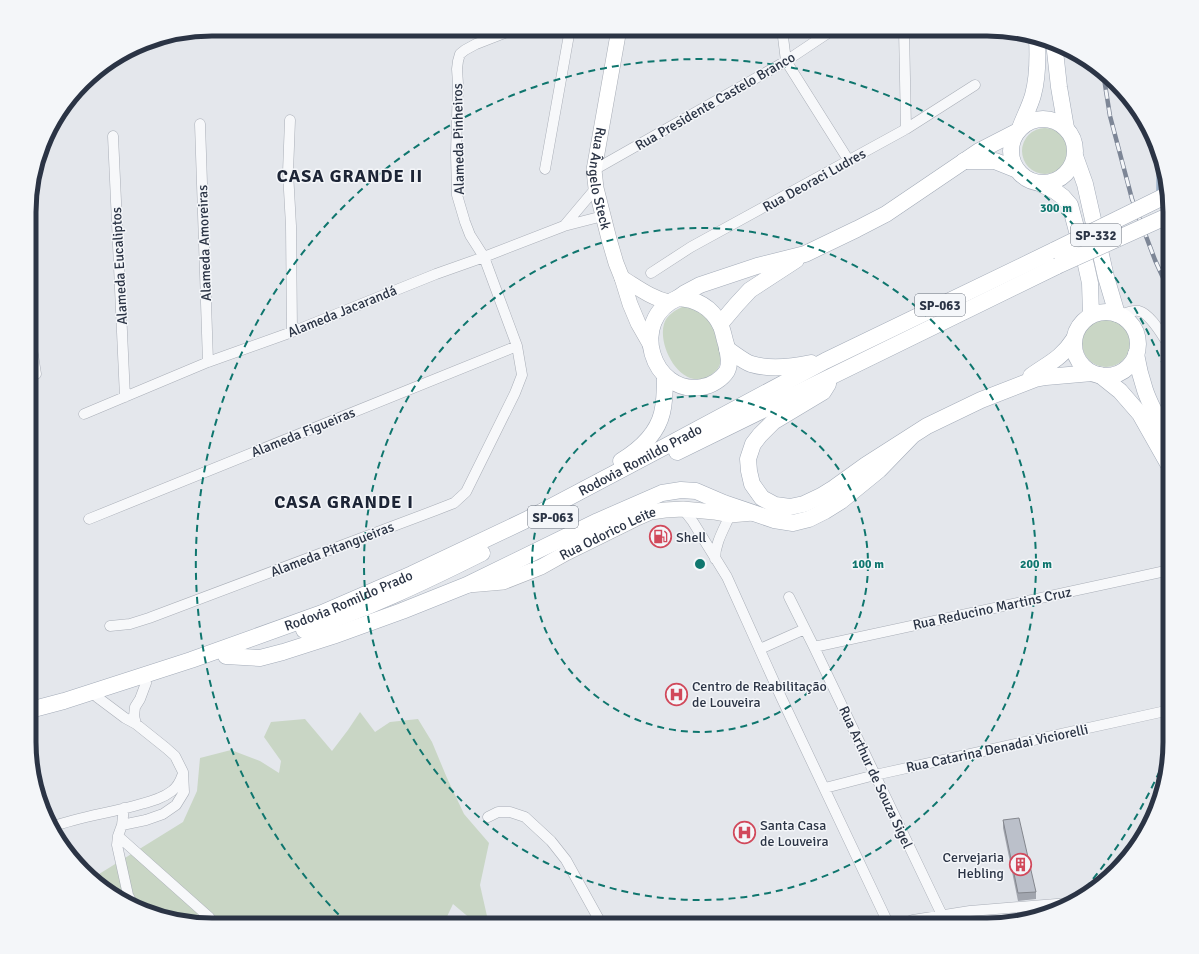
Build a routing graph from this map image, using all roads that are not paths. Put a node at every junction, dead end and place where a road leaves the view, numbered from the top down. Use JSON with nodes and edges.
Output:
{"nodes":[{"id":1,"x":497,"y":36,"type":"edge"},
{"id":2,"x":569,"y":36,"type":"edge"},
{"id":3,"x":618,"y":36,"type":"edge"},
{"id":4,"x":783,"y":36,"type":"edge"},
{"id":5,"x":824,"y":36,"type":"edge"},
{"id":6,"x":904,"y":36,"type":"edge"},
{"id":7,"x":1037,"y":43,"type":"edge"},
{"id":8,"x":1055,"y":49,"type":"edge"},
{"id":9,"x":786,"y":61,"type":"junction"},
{"id":10,"x":975,"y":86,"type":"dead end"},
{"id":11,"x":290,"y":120,"type":"dead end"},
{"id":12,"x":200,"y":124,"type":"dead end"},
{"id":13,"x":1066,"y":128,"type":"junction"},
{"id":14,"x":906,"y":129,"type":"junction"},
{"id":15,"x":1018,"y":130,"type":"junction"},
{"id":16,"x":113,"y":136,"type":"dead end"},
{"id":17,"x":1075,"y":156,"type":"junction"},
{"id":18,"x":849,"y":161,"type":"junction"},
{"id":19,"x":964,"y":161,"type":"junction"},
{"id":20,"x":545,"y":169,"type":"dead end"},
{"id":21,"x":1015,"y":169,"type":"junction"},
{"id":22,"x":594,"y":170,"type":"junction"},
{"id":23,"x":1041,"y":184,"type":"junction"},
{"id":24,"x":596,"y":188,"type":"junction"},
{"id":25,"x":1162,"y":197,"type":"edge"},
{"id":26,"x":603,"y":216,"type":"junction"},
{"id":27,"x":1163,"y":218,"type":"edge"},
{"id":28,"x":564,"y":226,"type":"junction"},
{"id":29,"x":805,"y":254,"type":"junction"},
{"id":30,"x":484,"y":257,"type":"junction"},
{"id":31,"x":651,"y":273,"type":"dead end"},
{"id":32,"x":622,"y":278,"type":"junction"},
{"id":33,"x":674,"y":300,"type":"junction"},
{"id":34,"x":1119,"y":314,"type":"junction"},
{"id":35,"x":1091,"y":315,"type":"junction"},
{"id":36,"x":720,"y":324,"type":"junction"},
{"id":37,"x":292,"y":332,"type":"junction"},
{"id":38,"x":1163,"y":336,"type":"edge"},
{"id":39,"x":1074,"y":339,"type":"junction"},
{"id":40,"x":650,"y":344,"type":"junction"},
{"id":41,"x":517,"y":346,"type":"junction"},
{"id":42,"x":727,"y":349,"type":"junction"},
{"id":43,"x":1136,"y":354,"type":"junction"},
{"id":44,"x":825,"y":361,"type":"junction"},
{"id":45,"x":208,"y":362,"type":"junction"},
{"id":46,"x":1096,"y":374,"type":"junction"},
{"id":47,"x":665,"y":376,"type":"junction"},
{"id":48,"x":834,"y":376,"type":"junction"},
{"id":49,"x":1015,"y":387,"type":"junction"},
{"id":50,"x":125,"y":397,"type":"junction"},
{"id":51,"x":84,"y":414,"type":"dead end"},
{"id":52,"x":1163,"y":428,"type":"edge"},
{"id":53,"x":911,"y":437,"type":"junction"},
{"id":54,"x":1163,"y":455,"type":"edge"},
{"id":55,"x":683,"y":509,"type":"junction"},
{"id":56,"x":754,"y":513,"type":"junction"},
{"id":57,"x":730,"y":515,"type":"junction"},
{"id":58,"x":89,"y":519,"type":"dead end"},
{"id":59,"x":526,"y":520,"type":"junction"},
{"id":60,"x":715,"y":559,"type":"junction"},
{"id":61,"x":1163,"y":572,"type":"edge"},
{"id":62,"x":467,"y":585,"type":"junction"},
{"id":63,"x":789,"y":597,"type":"dead end"},
{"id":64,"x":110,"y":626,"type":"dead end"},
{"id":65,"x":805,"y":629,"type":"junction"},
{"id":66,"x":814,"y":647,"type":"junction"},
{"id":67,"x":760,"y":649,"type":"junction"},
{"id":68,"x":226,"y":656,"type":"junction"},
{"id":69,"x":146,"y":683,"type":"junction"},
{"id":70,"x":98,"y":697,"type":"junction"},
{"id":71,"x":36,"y":708,"type":"edge"},
{"id":72,"x":1163,"y":712,"type":"edge"},
{"id":73,"x":36,"y":715,"type":"edge"},
{"id":74,"x":136,"y":724,"type":"junction"},
{"id":75,"x":183,"y":772,"type":"junction"},
{"id":76,"x":875,"y":775,"type":"junction"},
{"id":77,"x":825,"y":788,"type":"junction"},
{"id":78,"x":124,"y":808,"type":"junction"},
{"id":79,"x":488,"y":817,"type":"dead end"},
{"id":80,"x":57,"y":825,"type":"edge"},
{"id":81,"x":122,"y":825,"type":"junction"},
{"id":82,"x":118,"y":836,"type":"junction"},
{"id":83,"x":129,"y":897,"type":"edge"},
{"id":84,"x":1058,"y":903,"type":"edge"},
{"id":85,"x":942,"y":915,"type":"junction"},
{"id":86,"x":210,"y":918,"type":"edge"},
{"id":87,"x":598,"y":918,"type":"edge"},
{"id":88,"x":886,"y":918,"type":"edge"},
{"id":89,"x":925,"y":918,"type":"edge"}],
"edges":[{"from":1,"to":30,"type":"street","name":"Alameda Pinheiros"},
{"from":2,"to":20,"type":"street"},
{"from":3,"to":22,"type":"main road","name":"Rua Ângelo Steck"},
{"from":4,"to":9,"type":"street"},
{"from":5,"to":9,"type":"street","name":"Rua Presidente Castelo Branco"},
{"from":6,"to":14,"type":"street"},
{"from":7,"to":15,"type":"main road"},
{"from":8,"to":13,"type":"main road","number":"SP-332"},
{"from":9,"to":18,"type":"street"},
{"from":9,"to":22,"type":"street","name":"Rua Presidente Castelo Branco"},
{"from":10,"to":14,"type":"street","name":"Rua Deoraci Ludres"},
{"from":11,"to":37,"type":"street"},
{"from":12,"to":45,"type":"street","name":"Alameda Amoreiras"},
{"from":13,"to":15,"type":"main road"},
{"from":13,"to":17,"type":"main road","number":"SP-332"},
{"from":14,"to":18,"type":"street","name":"Rua Deoraci Ludres"},
{"from":15,"to":19,"type":"main road"},
{"from":15,"to":21,"type":"main road"},
{"from":16,"to":50,"type":"street","name":"Alameda Eucaliptos"},
{"from":17,"to":23,"type":"main road"},
{"from":17,"to":34,"type":"main road","number":"SP-332"},
{"from":18,"to":31,"type":"street","name":"Rua Deoraci Ludres"},
{"from":19,"to":21,"type":"main road"},
{"from":19,"to":29,"type":"main road"},
{"from":21,"to":23,"type":"main road","number":"SP-332"},
{"from":22,"to":24,"type":"main road","name":"Rua Ângelo Steck"},
{"from":23,"to":35,"type":"main road","number":"SP-332"},
{"from":24,"to":26,"type":"main road","name":"Rua Ângelo Steck"},
{"from":24,"to":28,"type":"street"},
{"from":25,"to":44,"type":"main road","name":"Rodovia Romildo Prado","number":"SP-063","bridge":true},
{"from":26,"to":28,"type":"street","name":"Alameda Jacarandá"},
{"from":26,"to":32,"type":"main road","name":"Rua Ângelo Steck"},
{"from":27,"to":48,"type":"main road","name":"Rodovia Romildo Prado","number":"SP-063","bridge":true},
{"from":28,"to":30,"type":"street","name":"Alameda Jacarandá"},
{"from":29,"to":33,"type":"main road","name":"Rua Ângelo Steck"},
{"from":29,"to":36,"type":"main road"},
{"from":30,"to":37,"type":"street","name":"Alameda Jacarandá"},
{"from":30,"to":41,"type":"street","name":"Alameda Pinheiros"},
{"from":32,"to":33,"type":"main road"},
{"from":32,"to":40,"type":"main road","name":"Rua Ângelo Steck"},
{"from":33,"to":36,"type":"main road"},
{"from":33,"to":40,"type":"main road","name":"Rua Ângelo Steck"},
{"from":34,"to":35,"type":"main road"},
{"from":34,"to":38,"type":"street"},
{"from":34,"to":43,"type":"main road"},
{"from":35,"to":39,"type":"main road"},
{"from":36,"to":42,"type":"main road"},
{"from":37,"to":45,"type":"street","name":"Alameda Jacarandá"},
{"from":39,"to":46,"type":"main road"},
{"from":39,"to":49,"type":"main road"},
{"from":40,"to":47,"type":"main road","name":"Rua Ângelo Steck"},
{"from":41,"to":58,"type":"street","name":"Alameda Figueiras"},
{"from":41,"to":64,"type":"street","name":"Alameda Pitangueiras"},
{"from":42,"to":44,"type":"main road"},
{"from":42,"to":47,"type":"main road"},
{"from":43,"to":46,"type":"main road"},
{"from":43,"to":52,"type":"main road"},
{"from":44,"to":59,"type":"main road","name":"Rodovia Romildo Prado","number":"SP-063"},
{"from":45,"to":50,"type":"street","name":"Alameda Jacarandá"},
{"from":46,"to":49,"type":"main road"},
{"from":46,"to":54,"type":"main road"},
{"from":47,"to":59,"type":"main road"},
{"from":48,"to":53,"type":"main road"},
{"from":48,"to":68,"type":"main road","name":"Rodovia Romildo Prado","number":"SP-063"},
{"from":49,"to":53,"type":"main road"},
{"from":50,"to":51,"type":"street","name":"Alameda Jacarandá"},
{"from":53,"to":56,"type":"main road"},
{"from":55,"to":57,"type":"main road","name":"Rua Odorico Leite"},
{"from":55,"to":60,"type":"street"},
{"from":55,"to":62,"type":"main road","name":"Rua Odorico Leite"},
{"from":56,"to":57,"type":"main road","name":"Rua Odorico Leite"},
{"from":56,"to":62,"type":"main road"},
{"from":57,"to":60,"type":"street"},
{"from":59,"to":71,"type":"main road","name":"Rodovia Romildo Prado","number":"SP-063"},
{"from":60,"to":67,"type":"street"},
{"from":61,"to":66,"type":"street","name":"Rua Reducino Martins Cruz"},
{"from":62,"to":68,"type":"main road"},
{"from":63,"to":65,"type":"street","name":"Rua Arthur de Souza Sigel"},
{"from":65,"to":66,"type":"street","name":"Rua Arthur de Souza Sigel"},
{"from":65,"to":67,"type":"street"},
{"from":66,"to":76,"type":"street","name":"Rua Arthur de Souza Sigel"},
{"from":67,"to":77,"type":"street"},
{"from":68,"to":69,"type":"main road","name":"Rodovia Romildo Prado","number":"SP-063"},
{"from":69,"to":70,"type":"main road","name":"Rodovia Romildo Prado","number":"SP-063"},
{"from":69,"to":74,"type":"street"},
{"from":70,"to":73,"type":"main road","name":"Rodovia Romildo Prado","number":"SP-063"},
{"from":70,"to":74,"type":"street"},
{"from":72,"to":76,"type":"street","name":"Rua Catarina Denadai Viciorelli"},
{"from":74,"to":75,"type":"street"},
{"from":75,"to":78,"type":"street"},
{"from":75,"to":81,"type":"street"},
{"from":76,"to":77,"type":"street","name":"Rua Catarina Denadai Viciorelli"},
{"from":76,"to":85,"type":"street","name":"Rua Arthur de Souza Sigel"},
{"from":77,"to":88,"type":"street"},
{"from":78,"to":80,"type":"street"},
{"from":78,"to":81,"type":"street"},
{"from":79,"to":87,"type":"street"},
{"from":81,"to":82,"type":"street"},
{"from":82,"to":83,"type":"street"},
{"from":82,"to":86,"type":"street"},
{"from":84,"to":85,"type":"street"},
{"from":85,"to":89,"type":"street"}]}
